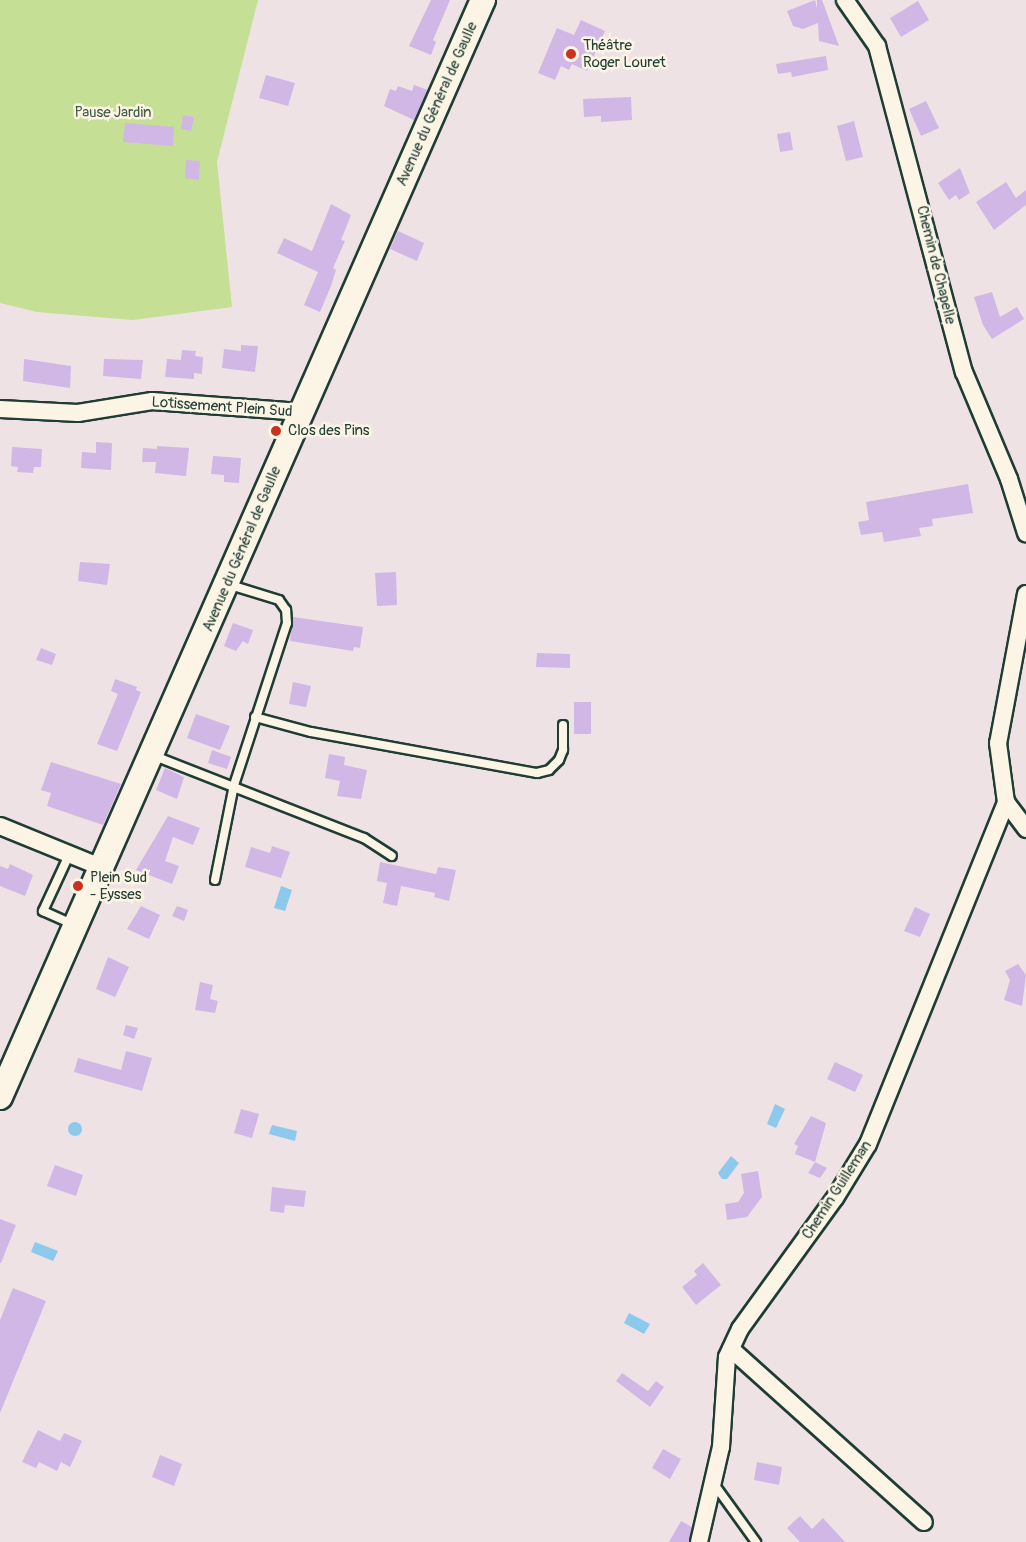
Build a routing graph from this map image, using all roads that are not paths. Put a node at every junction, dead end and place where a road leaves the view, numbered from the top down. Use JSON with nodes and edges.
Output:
{"nodes":[{"id":1,"x":483,"y":0,"type":"edge"},
{"id":2,"x":845,"y":0,"type":"edge"},
{"id":3,"x":0,"y":409,"type":"edge"},
{"id":4,"x":301,"y":412,"type":"junction"},
{"id":5,"x":1026,"y":533,"type":"edge"},
{"id":6,"x":226,"y":584,"type":"junction"},
{"id":7,"x":1026,"y":594,"type":"edge"},
{"id":8,"x":255,"y":717,"type":"junction"},
{"id":9,"x":563,"y":725,"type":"dead end"},
{"id":10,"x":152,"y":755,"type":"junction"},
{"id":11,"x":234,"y":785,"type":"junction"},
{"id":12,"x":1006,"y":802,"type":"junction"},
{"id":13,"x":0,"y":826,"type":"edge"},
{"id":14,"x":1026,"y":829,"type":"edge"},
{"id":15,"x":69,"y":855,"type":"junction"},
{"id":16,"x":392,"y":856,"type":"dead end"},
{"id":17,"x":103,"y":868,"type":"junction"},
{"id":18,"x":215,"y":880,"type":"dead end"},
{"id":19,"x":77,"y":926,"type":"junction"},
{"id":20,"x":0,"y":1097,"type":"edge"},
{"id":21,"x":731,"y":1349,"type":"junction"},
{"id":22,"x":714,"y":1484,"type":"junction"},
{"id":23,"x":924,"y":1522,"type":"dead end"},
{"id":24,"x":699,"y":1542,"type":"edge"},
{"id":25,"x":756,"y":1542,"type":"edge"}],
"edges":[{"from":1,"to":4,"type":"main road","name":"Avenue du Général de Gaulle"},
{"from":2,"to":5,"type":"street","name":"Chemin de Chapelle"},
{"from":3,"to":4,"type":"street","name":"Lotissement Plein Sud"},
{"from":4,"to":6,"type":"main road","name":"Avenue du Général de Gaulle"},
{"from":6,"to":8,"type":"lane"},
{"from":6,"to":10,"type":"main road","name":"Avenue du Général de Gaulle"},
{"from":7,"to":12,"type":"street"},
{"from":8,"to":9,"type":"lane"},
{"from":8,"to":11,"type":"lane"},
{"from":10,"to":11,"type":"lane"},
{"from":10,"to":17,"type":"main road","name":"Avenue du Général de Gaulle"},
{"from":11,"to":16,"type":"lane"},
{"from":11,"to":18,"type":"lane"},
{"from":12,"to":14,"type":"street"},
{"from":12,"to":21,"type":"street","name":"Chemin Guilleman"},
{"from":13,"to":15,"type":"street"},
{"from":15,"to":17,"type":"street"},
{"from":15,"to":19,"type":"lane"},
{"from":17,"to":19,"type":"main road","name":"Avenue du Général de Gaulle"},
{"from":19,"to":20,"type":"main road","name":"Avenue du Général de Gaulle"},
{"from":21,"to":22,"type":"street","name":"Chemin Guilleman"},
{"from":21,"to":23,"type":"street"},
{"from":22,"to":24,"type":"street","name":"Chemin Guilleman"},
{"from":22,"to":25,"type":"lane"}]}
